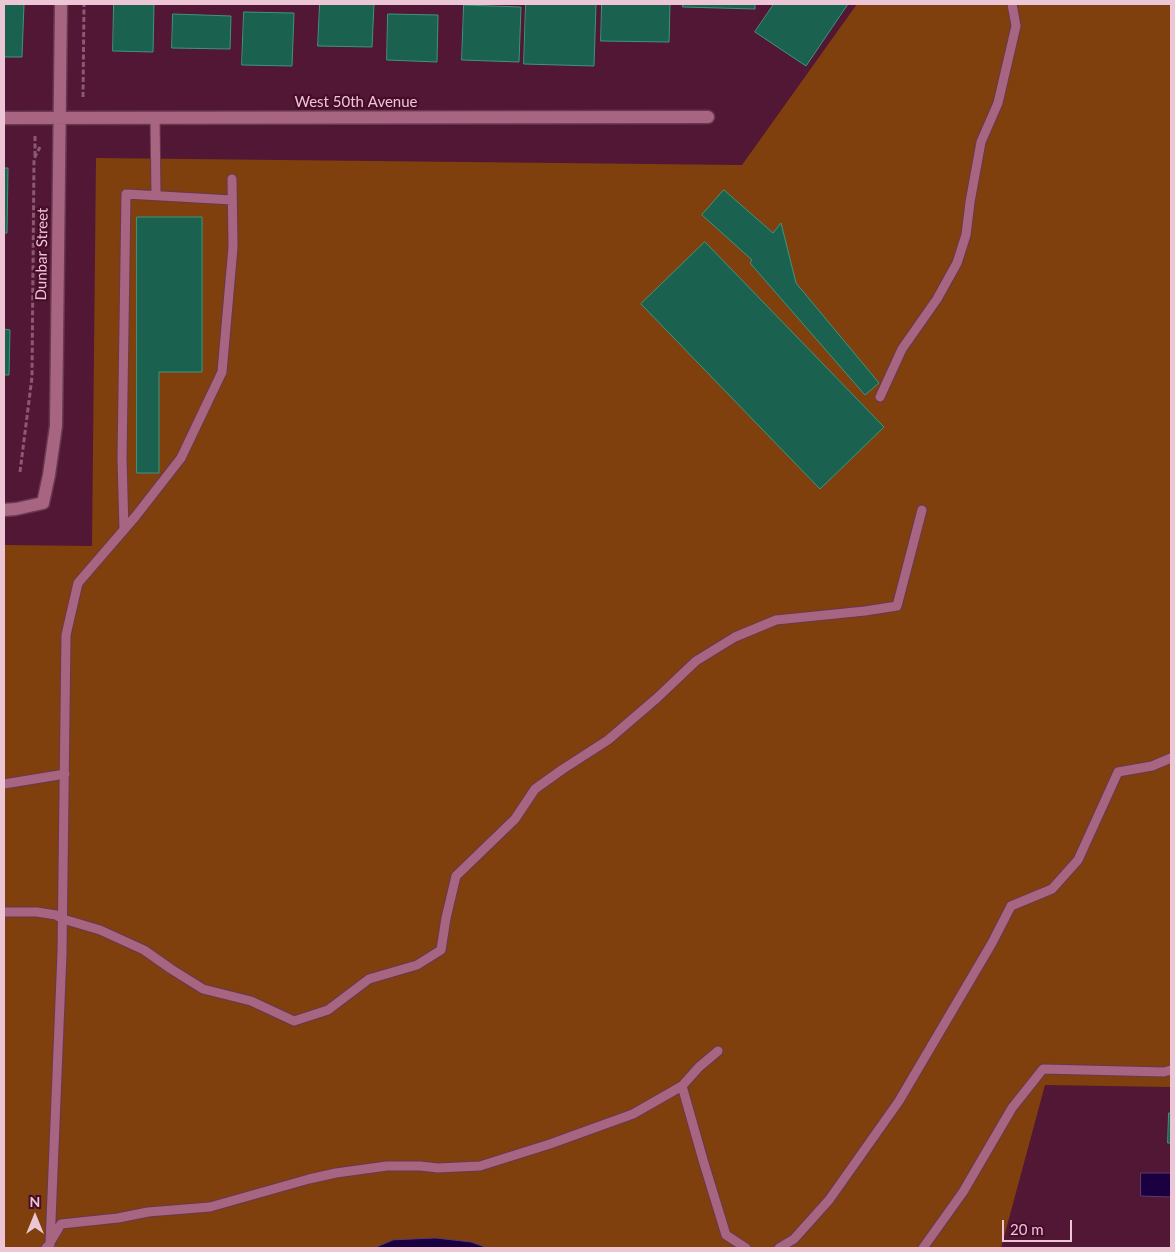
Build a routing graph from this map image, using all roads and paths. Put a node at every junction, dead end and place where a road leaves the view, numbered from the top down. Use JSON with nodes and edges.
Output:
{"nodes":[{"id":1,"x":61,"y":4,"type":"edge"},
{"id":2,"x":84,"y":4,"type":"edge"},
{"id":3,"x":1012,"y":4,"type":"edge"},
{"id":4,"x":83,"y":97,"type":"dead end"},
{"id":5,"x":708,"y":117,"type":"dead end"},
{"id":6,"x":4,"y":118,"type":"edge"},
{"id":7,"x":59,"y":118,"type":"junction"},
{"id":8,"x":155,"y":118,"type":"junction"},
{"id":9,"x":35,"y":131,"type":"dead end"},
{"id":10,"x":41,"y":144,"type":"dead end"},
{"id":11,"x":34,"y":159,"type":"junction"},
{"id":12,"x":232,"y":179,"type":"dead end"},
{"id":13,"x":156,"y":195,"type":"junction"},
{"id":14,"x":232,"y":200,"type":"junction"},
{"id":15,"x":880,"y":397,"type":"dead end"},
{"id":16,"x":20,"y":472,"type":"dead end"},
{"id":17,"x":4,"y":510,"type":"edge"},
{"id":18,"x":922,"y":510,"type":"dead end"},
{"id":19,"x":124,"y":530,"type":"junction"},
{"id":20,"x":1171,"y":758,"type":"edge"},
{"id":21,"x":65,"y":774,"type":"junction"},
{"id":22,"x":4,"y":784,"type":"edge"},
{"id":23,"x":4,"y":912,"type":"edge"},
{"id":24,"x":63,"y":918,"type":"junction"},
{"id":25,"x":718,"y":1051,"type":"dead end"},
{"id":26,"x":1171,"y":1070,"type":"edge"},
{"id":27,"x":682,"y":1086,"type":"junction"},
{"id":28,"x":49,"y":1247,"type":"edge"},
{"id":29,"x":746,"y":1248,"type":"edge"},
{"id":30,"x":779,"y":1248,"type":"edge"},
{"id":31,"x":923,"y":1248,"type":"edge"}],
"edges":[{"from":1,"to":7,"type":"street","name":"Dunbar Street"},
{"from":2,"to":4,"type":"path"},
{"from":3,"to":15,"type":"lane"},
{"from":5,"to":8,"type":"street","name":"West 50th Avenue"},
{"from":6,"to":7,"type":"street","name":"West 50th Avenue"},
{"from":7,"to":8,"type":"street","name":"West 50th Avenue"},
{"from":7,"to":17,"type":"street","name":"Dunbar Street"},
{"from":8,"to":13,"type":"lane"},
{"from":9,"to":11,"type":"path"},
{"from":10,"to":11,"type":"path"},
{"from":11,"to":16,"type":"path"},
{"from":12,"to":14,"type":"lane"},
{"from":13,"to":14,"type":"lane"},
{"from":13,"to":19,"type":"lane"},
{"from":14,"to":19,"type":"lane"},
{"from":18,"to":24,"type":"lane"},
{"from":19,"to":21,"type":"lane"},
{"from":20,"to":30,"type":"lane"},
{"from":21,"to":22,"type":"lane"},
{"from":21,"to":24,"type":"lane"},
{"from":23,"to":24,"type":"lane"},
{"from":24,"to":28,"type":"lane"},
{"from":25,"to":27,"type":"lane"},
{"from":26,"to":31,"type":"lane"},
{"from":27,"to":28,"type":"lane"},
{"from":27,"to":29,"type":"lane"}]}
